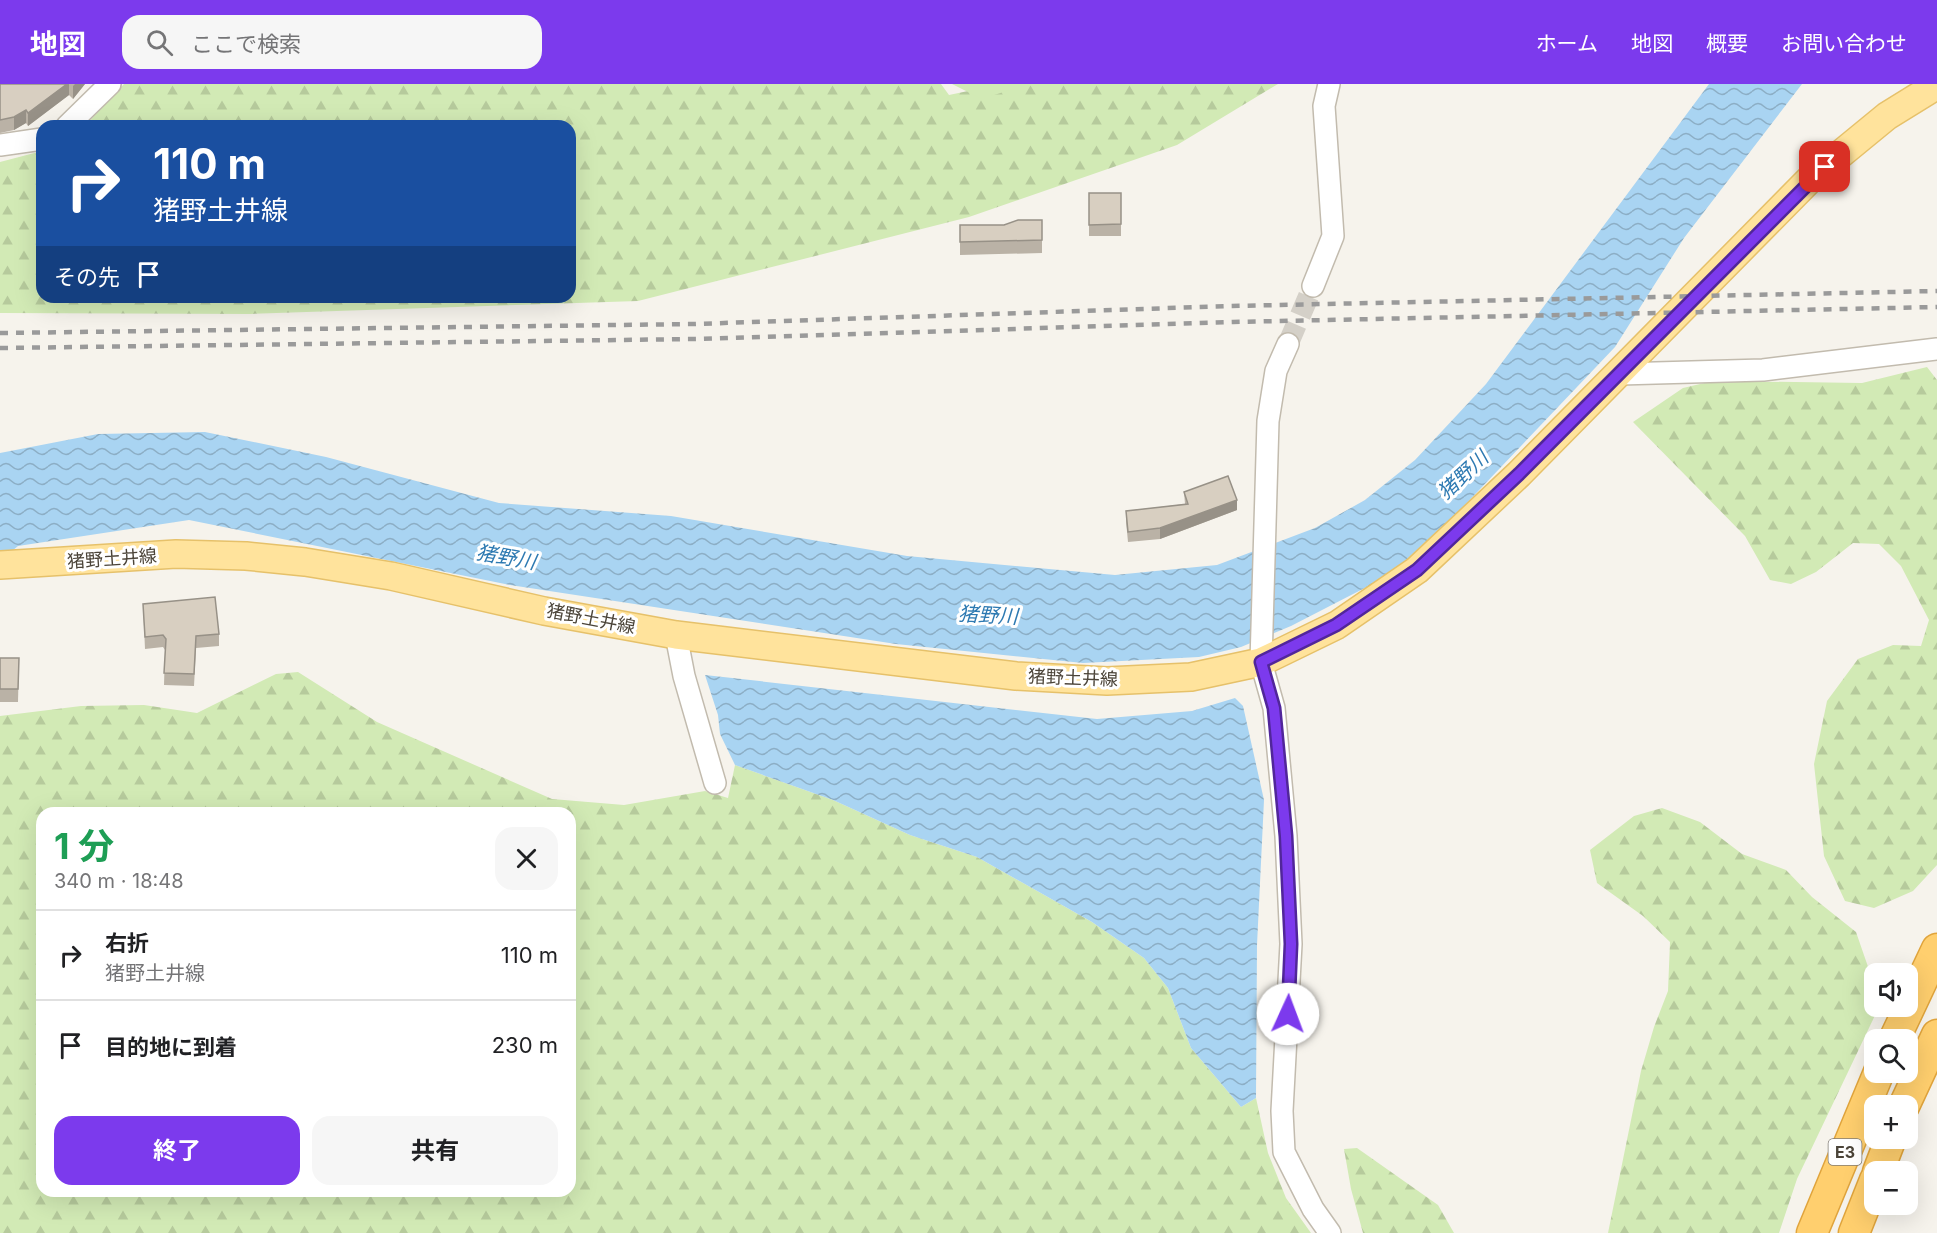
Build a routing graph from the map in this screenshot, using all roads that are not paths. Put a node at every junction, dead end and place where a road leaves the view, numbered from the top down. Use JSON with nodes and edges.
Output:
{"nodes":[{"id":1,"x":110,"y":84,"type":"edge"},
{"id":2,"x":1329,"y":84,"type":"edge"},
{"id":3,"x":1937,"y":85,"type":"edge"},
{"id":4,"x":73,"y":120,"type":"edge"},
{"id":5,"x":36,"y":140,"type":"edge"},
{"id":6,"x":0,"y":145,"type":"edge"},
{"id":7,"x":1313,"y":286,"type":"tunnel mouth"},
{"id":8,"x":1288,"y":344,"type":"tunnel mouth"},
{"id":9,"x":1937,"y":349,"type":"edge"},
{"id":10,"x":1620,"y":374,"type":"junction"},
{"id":11,"x":0,"y":565,"type":"edge"},
{"id":12,"x":676,"y":635,"type":"junction"},
{"id":13,"x":1261,"y":662,"type":"junction"},
{"id":14,"x":715,"y":783,"type":"dead end"},
{"id":15,"x":1937,"y":949,"type":"edge"},
{"id":16,"x":1899,"y":1029,"type":"edge"},
{"id":17,"x":1937,"y":1035,"type":"edge"},
{"id":18,"x":1874,"y":1083,"type":"edge"},
{"id":19,"x":1909,"y":1095,"type":"edge"},
{"id":20,"x":1864,"y":1208,"type":"edge"},
{"id":21,"x":1330,"y":1233,"type":"edge"},
{"id":22,"x":1812,"y":1233,"type":"edge"},
{"id":23,"x":1854,"y":1233,"type":"edge"}],
"edges":[{"from":1,"to":4,"type":"street"},
{"from":2,"to":7,"type":"street"},
{"from":3,"to":10,"type":"main road","name":"猪野土井線"},
{"from":5,"to":6,"type":"street"},
{"from":8,"to":13,"type":"street"},
{"from":9,"to":10,"type":"street"},
{"from":10,"to":13,"type":"main road","name":"猪野土井線"},
{"from":11,"to":12,"type":"main road","name":"猪野土井線"},
{"from":12,"to":13,"type":"main road","name":"猪野土井線"},
{"from":12,"to":14,"type":"street"},
{"from":13,"to":21,"type":"street"},
{"from":15,"to":16,"type":"highway"},
{"from":17,"to":19,"type":"highway"},
{"from":18,"to":22,"type":"highway","number":"E3"},
{"from":20,"to":23,"type":"highway","number":"E3"}]}
